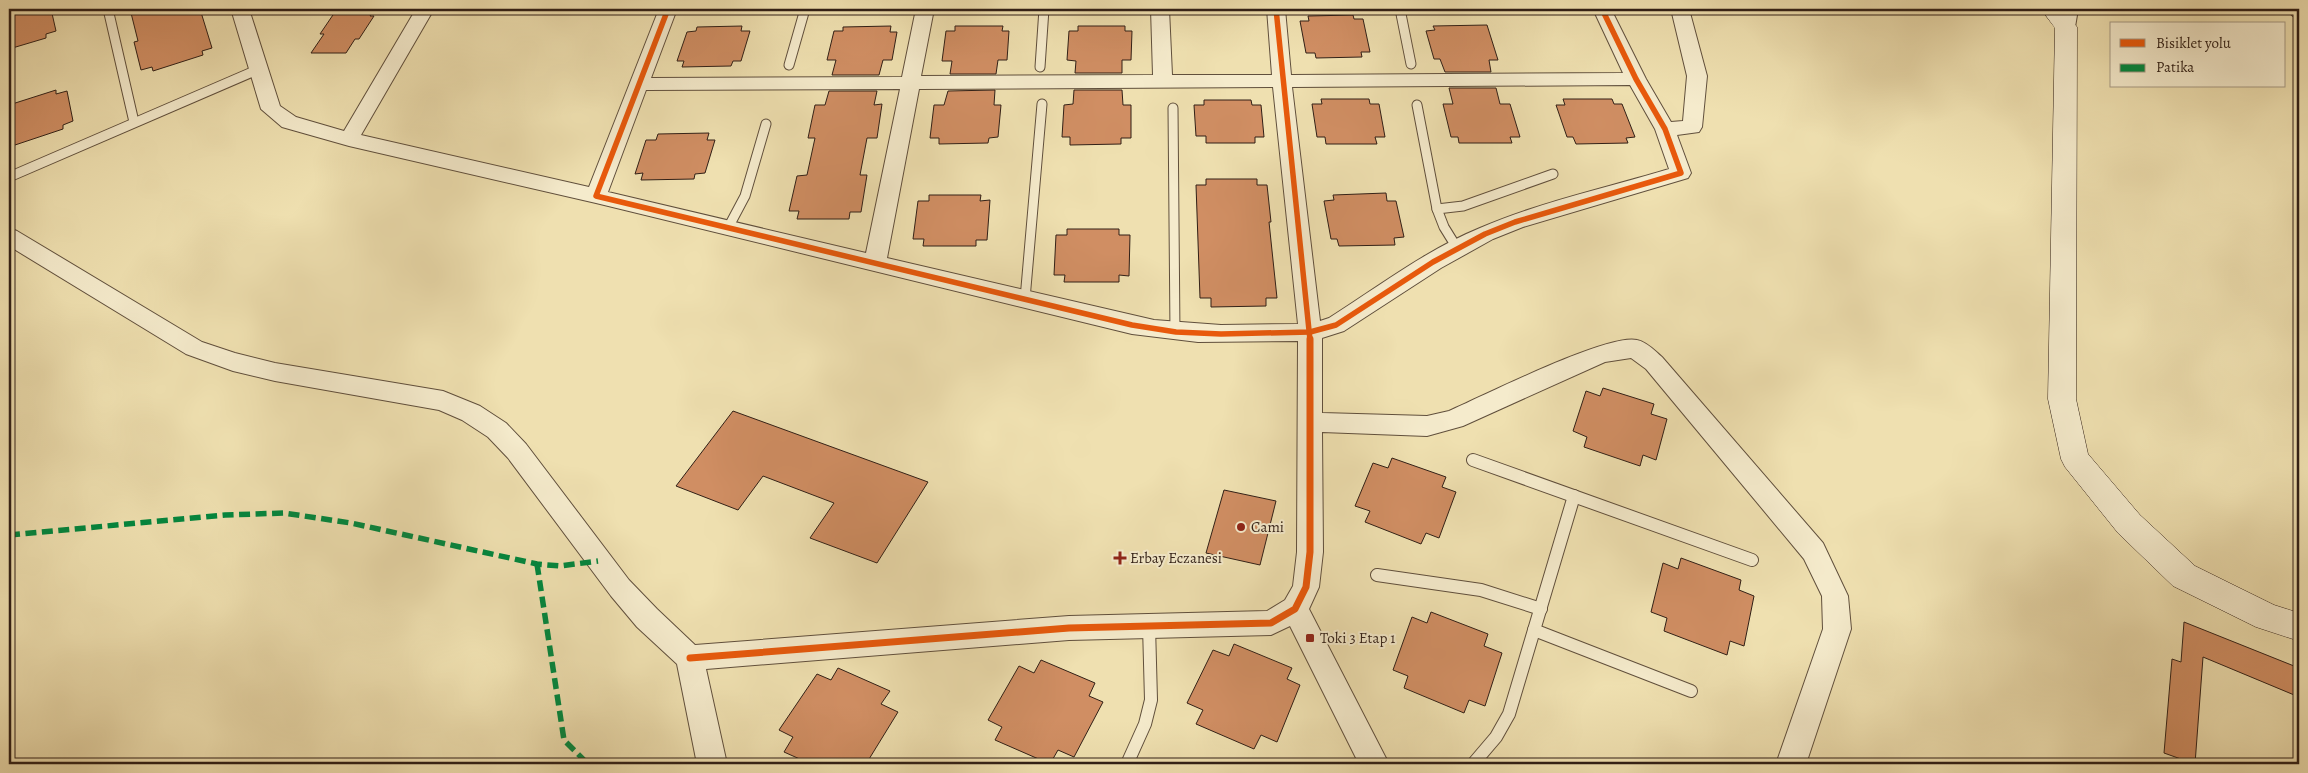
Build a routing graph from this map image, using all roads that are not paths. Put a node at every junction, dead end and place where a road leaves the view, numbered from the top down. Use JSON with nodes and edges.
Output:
{"nodes":[{"id":1,"x":108,"y":9,"type":"edge"},
{"id":2,"x":240,"y":9,"type":"edge"},
{"id":3,"x":425,"y":9,"type":"edge"},
{"id":4,"x":668,"y":9,"type":"edge"},
{"id":5,"x":805,"y":9,"type":"edge"},
{"id":6,"x":925,"y":9,"type":"edge"},
{"id":7,"x":1044,"y":9,"type":"edge"},
{"id":8,"x":1160,"y":9,"type":"edge"},
{"id":9,"x":1276,"y":9,"type":"edge"},
{"id":10,"x":1400,"y":9,"type":"edge"},
{"id":11,"x":1602,"y":9,"type":"edge"},
{"id":12,"x":1680,"y":9,"type":"edge"},
{"id":13,"x":2295,"y":9,"type":"edge"},
{"id":14,"x":2299,"y":12,"type":"edge"},
{"id":15,"x":2062,"y":15,"type":"edge"},
{"id":16,"x":1410,"y":64,"type":"dead end"},
{"id":17,"x":790,"y":65,"type":"dead end"},
{"id":18,"x":1040,"y":67,"type":"dead end"},
{"id":19,"x":257,"y":70,"type":"junction"},
{"id":20,"x":1636,"y":79,"type":"junction"},
{"id":21,"x":1282,"y":80,"type":"junction"},
{"id":22,"x":1163,"y":81,"type":"junction"},
{"id":23,"x":912,"y":83,"type":"junction"},
{"id":24,"x":639,"y":84,"type":"junction"},
{"id":25,"x":1042,"y":104,"type":"dead end"},
{"id":26,"x":1417,"y":104,"type":"dead end"},
{"id":27,"x":1173,"y":108,"type":"dead end"},
{"id":28,"x":134,"y":122,"type":"junction"},
{"id":29,"x":766,"y":124,"type":"dead end"},
{"id":30,"x":1665,"y":129,"type":"junction"},
{"id":31,"x":349,"y":139,"type":"junction"},
{"id":32,"x":1553,"y":174,"type":"dead end"},
{"id":33,"x":9,"y":176,"type":"edge"},
{"id":34,"x":596,"y":196,"type":"junction"},
{"id":35,"x":1437,"y":209,"type":"junction"},
{"id":36,"x":728,"y":228,"type":"junction"},
{"id":37,"x":9,"y":236,"type":"edge"},
{"id":38,"x":1457,"y":248,"type":"junction"},
{"id":39,"x":876,"y":263,"type":"junction"},
{"id":40,"x":1024,"y":299,"type":"junction"},
{"id":41,"x":1175,"y":332,"type":"junction"},
{"id":42,"x":1310,"y":332,"type":"junction"},
{"id":43,"x":1311,"y":422,"type":"junction"},
{"id":44,"x":1474,"y":460,"type":"dead end"},
{"id":45,"x":1574,"y":496,"type":"junction"},
{"id":46,"x":1752,"y":560,"type":"dead end"},
{"id":47,"x":1377,"y":575,"type":"dead end"},
{"id":48,"x":1295,"y":609,"type":"junction"},
{"id":49,"x":1541,"y":609,"type":"junction"},
{"id":50,"x":1149,"y":626,"type":"junction"},
{"id":51,"x":2299,"y":627,"type":"edge"},
{"id":52,"x":1534,"y":630,"type":"junction"},
{"id":53,"x":690,"y":658,"type":"junction"},
{"id":54,"x":1691,"y":691,"type":"dead end"},
{"id":55,"x":1131,"y":763,"type":"edge"},
{"id":56,"x":712,"y":764,"type":"edge"},
{"id":57,"x":1374,"y":764,"type":"edge"},
{"id":58,"x":1473,"y":764,"type":"edge"},
{"id":59,"x":1791,"y":764,"type":"edge"}],
"edges":[{"from":1,"to":28,"type":"lane"},
{"from":2,"to":19,"type":"street"},
{"from":3,"to":31,"type":"street"},
{"from":4,"to":24,"type":"street"},
{"from":5,"to":17,"type":"lane"},
{"from":6,"to":23,"type":"street"},
{"from":7,"to":18,"type":"lane"},
{"from":8,"to":22,"type":"street"},
{"from":9,"to":21,"type":"street"},
{"from":10,"to":16,"type":"lane"},
{"from":11,"to":20,"type":"street"},
{"from":12,"to":30,"type":"street"},
{"from":13,"to":14,"type":"street"},
{"from":15,"to":51,"type":"street"},
{"from":19,"to":28,"type":"lane"},
{"from":19,"to":31,"type":"street"},
{"from":20,"to":21,"type":"street"},
{"from":20,"to":30,"type":"street"},
{"from":21,"to":22,"type":"street"},
{"from":21,"to":42,"type":"street"},
{"from":22,"to":23,"type":"street"},
{"from":23,"to":24,"type":"street"},
{"from":23,"to":39,"type":"street"},
{"from":24,"to":34,"type":"street"},
{"from":25,"to":40,"type":"lane"},
{"from":26,"to":35,"type":"lane"},
{"from":27,"to":41,"type":"lane"},
{"from":28,"to":33,"type":"lane"},
{"from":29,"to":36,"type":"lane"},
{"from":30,"to":38,"type":"street"},
{"from":31,"to":34,"type":"street"},
{"from":32,"to":35,"type":"lane"},
{"from":34,"to":36,"type":"street"},
{"from":35,"to":38,"type":"lane"},
{"from":36,"to":39,"type":"street"},
{"from":37,"to":53,"type":"street"},
{"from":38,"to":42,"type":"street"},
{"from":39,"to":40,"type":"street"},
{"from":40,"to":41,"type":"street"},
{"from":41,"to":42,"type":"street"},
{"from":42,"to":43,"type":"street"},
{"from":43,"to":48,"type":"street"},
{"from":43,"to":59,"type":"street"},
{"from":44,"to":45,"type":"lane"},
{"from":45,"to":46,"type":"lane"},
{"from":45,"to":49,"type":"lane"},
{"from":47,"to":49,"type":"lane"},
{"from":48,"to":50,"type":"street"},
{"from":48,"to":57,"type":"street"},
{"from":49,"to":52,"type":"lane"},
{"from":50,"to":53,"type":"street"},
{"from":50,"to":55,"type":"lane"},
{"from":52,"to":54,"type":"lane"},
{"from":52,"to":58,"type":"lane"},
{"from":53,"to":56,"type":"street"}]}
